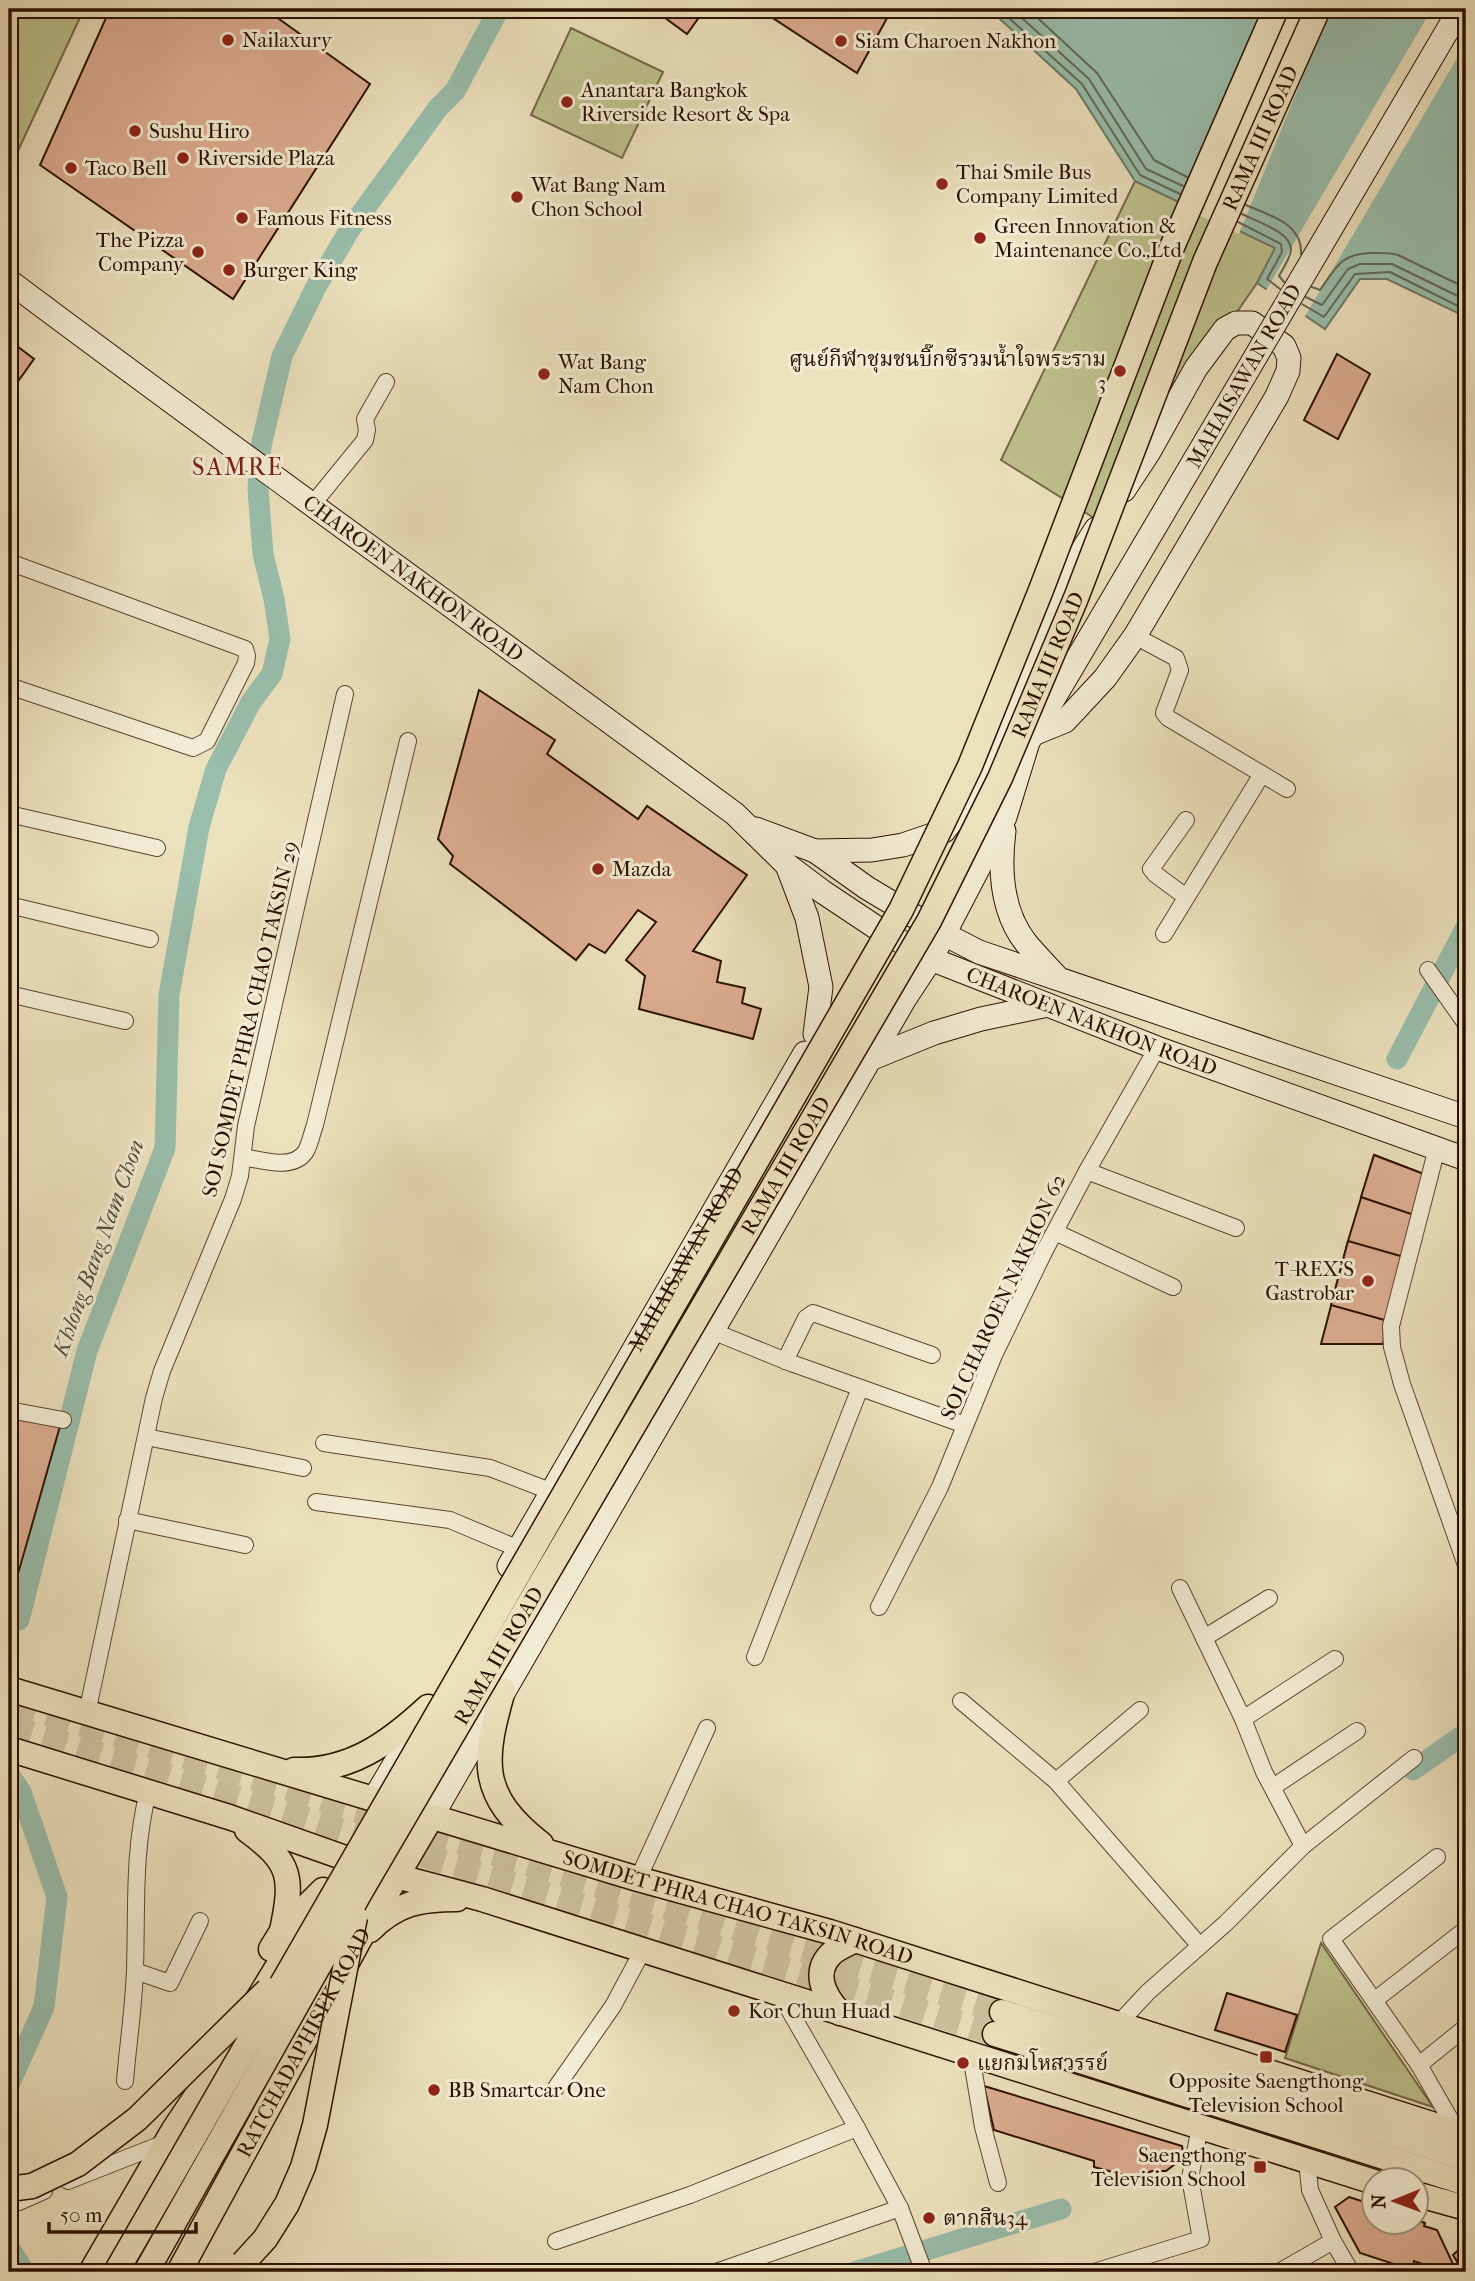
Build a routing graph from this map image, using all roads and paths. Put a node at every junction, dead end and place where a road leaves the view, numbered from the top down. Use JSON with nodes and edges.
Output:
{"nodes":[{"id":1,"x":1276,"y":9,"type":"edge"},
{"id":2,"x":1318,"y":9,"type":"edge"},
{"id":3,"x":1460,"y":9,"type":"edge"},
{"id":4,"x":9,"y":281,"type":"edge"},
{"id":5,"x":386,"y":382,"type":"dead end"},
{"id":6,"x":306,"y":500,"type":"junction"},
{"id":7,"x":9,"y":562,"type":"edge"},
{"id":8,"x":1135,"y":636,"type":"junction"},
{"id":9,"x":9,"y":686,"type":"edge"},
{"id":10,"x":345,"y":694,"type":"dead end"},
{"id":11,"x":1031,"y":738,"type":"junction"},
{"id":12,"x":408,"y":741,"type":"dead end"},
{"id":13,"x":1262,"y":774,"type":"junction"},
{"id":14,"x":980,"y":788,"type":"junction"},
{"id":15,"x":1287,"y":789,"type":"dead end"},
{"id":16,"x":9,"y":814,"type":"edge"},
{"id":17,"x":1005,"y":817,"type":"junction"},
{"id":18,"x":1186,"y":820,"type":"dead end"},
{"id":19,"x":749,"y":827,"type":"junction"},
{"id":20,"x":944,"y":831,"type":"junction"},
{"id":21,"x":157,"y":848,"type":"dead end"},
{"id":22,"x":815,"y":851,"type":"junction"},
{"id":23,"x":787,"y":865,"type":"junction"},
{"id":24,"x":1186,"y":897,"type":"junction"},
{"id":25,"x":894,"y":904,"type":"junction"},
{"id":26,"x":9,"y":905,"type":"edge"},
{"id":27,"x":877,"y":928,"type":"junction"},
{"id":28,"x":944,"y":934,"type":"junction"},
{"id":29,"x":1164,"y":934,"type":"dead end"},
{"id":30,"x":150,"y":939,"type":"dead end"},
{"id":31,"x":931,"y":959,"type":"junction"},
{"id":32,"x":1428,"y":970,"type":"dead end"},
{"id":33,"x":1057,"y":978,"type":"junction"},
{"id":34,"x":9,"y":994,"type":"edge"},
{"id":35,"x":1048,"y":1005,"type":"junction"},
{"id":36,"x":125,"y":1021,"type":"dead end"},
{"id":37,"x":1466,"y":1024,"type":"edge"},
{"id":38,"x":816,"y":1034,"type":"junction"},
{"id":39,"x":1157,"y":1048,"type":"junction"},
{"id":40,"x":870,"y":1059,"type":"junction"},
{"id":41,"x":1466,"y":1117,"type":"edge"},
{"id":42,"x":1437,"y":1148,"type":"junction"},
{"id":43,"x":243,"y":1157,"type":"junction"},
{"id":44,"x":1466,"y":1158,"type":"edge"},
{"id":45,"x":1087,"y":1171,"type":"junction"},
{"id":46,"x":1236,"y":1228,"type":"dead end"},
{"id":47,"x":1055,"y":1232,"type":"junction"},
{"id":48,"x":1173,"y":1287,"type":"dead end"},
{"id":49,"x":712,"y":1331,"type":"junction"},
{"id":50,"x":932,"y":1355,"type":"dead end"},
{"id":51,"x":785,"y":1361,"type":"junction"},
{"id":52,"x":860,"y":1388,"type":"junction"},
{"id":53,"x":9,"y":1410,"type":"edge"},
{"id":54,"x":63,"y":1420,"type":"dead end"},
{"id":55,"x":965,"y":1425,"type":"junction"},
{"id":56,"x":146,"y":1437,"type":"junction"},
{"id":57,"x":324,"y":1443,"type":"dead end"},
{"id":58,"x":303,"y":1468,"type":"dead end"},
{"id":59,"x":550,"y":1492,"type":"junction"},
{"id":60,"x":316,"y":1502,"type":"dead end"},
{"id":61,"x":127,"y":1520,"type":"junction"},
{"id":62,"x":244,"y":1545,"type":"dead end"},
{"id":63,"x":519,"y":1549,"type":"junction"},
{"id":64,"x":1466,"y":1565,"type":"edge"},
{"id":65,"x":1180,"y":1588,"type":"dead end"},
{"id":66,"x":1269,"y":1598,"type":"dead end"},
{"id":67,"x":879,"y":1607,"type":"dead end"},
{"id":68,"x":1203,"y":1638,"type":"junction"},
{"id":69,"x":755,"y":1657,"type":"dead end"},
{"id":70,"x":1335,"y":1659,"type":"dead end"},
{"id":71,"x":9,"y":1689,"type":"edge"},
{"id":72,"x":502,"y":1690,"type":"junction"},
{"id":73,"x":961,"y":1702,"type":"dead end"},
{"id":74,"x":428,"y":1707,"type":"junction"},
{"id":75,"x":1140,"y":1710,"type":"dead end"},
{"id":76,"x":87,"y":1713,"type":"junction"},
{"id":77,"x":1242,"y":1719,"type":"junction"},
{"id":78,"x":707,"y":1728,"type":"dead end"},
{"id":79,"x":1357,"y":1731,"type":"dead end"},
{"id":80,"x":9,"y":1749,"type":"edge"},
{"id":81,"x":1414,"y":1758,"type":"dead end"},
{"id":82,"x":272,"y":1769,"type":"junction"},
{"id":83,"x":1056,"y":1782,"type":"junction"},
{"id":84,"x":1273,"y":1787,"type":"junction"},
{"id":85,"x":148,"y":1792,"type":"junction"},
{"id":86,"x":374,"y":1799,"type":"junction"},
{"id":87,"x":432,"y":1816,"type":"junction"},
{"id":88,"x":229,"y":1817,"type":"junction"},
{"id":89,"x":1303,"y":1846,"type":"junction"},
{"id":90,"x":550,"y":1851,"type":"junction"},
{"id":91,"x":342,"y":1857,"type":"junction"},
{"id":92,"x":1437,"y":1857,"type":"dead end"},
{"id":93,"x":396,"y":1876,"type":"junction"},
{"id":94,"x":638,"y":1879,"type":"junction"},
{"id":95,"x":323,"y":1889,"type":"junction"},
{"id":96,"x":362,"y":1889,"type":"junction"},
{"id":97,"x":482,"y":1899,"type":"junction"},
{"id":98,"x":200,"y":1922,"type":"dead end"},
{"id":99,"x":1466,"y":1929,"type":"edge"},
{"id":100,"x":282,"y":1931,"type":"junction"},
{"id":101,"x":855,"y":1940,"type":"junction"},
{"id":102,"x":358,"y":1942,"type":"junction"},
{"id":103,"x":1200,"y":1946,"type":"junction"},
{"id":104,"x":643,"y":1950,"type":"junction"},
{"id":105,"x":290,"y":1968,"type":"junction"},
{"id":106,"x":135,"y":1971,"type":"junction"},
{"id":107,"x":780,"y":1994,"type":"junction"},
{"id":108,"x":1375,"y":2000,"type":"junction"},
{"id":109,"x":840,"y":2013,"type":"junction"},
{"id":110,"x":1119,"y":2023,"type":"junction"},
{"id":111,"x":1466,"y":2027,"type":"edge"},
{"id":112,"x":228,"y":2050,"type":"junction"},
{"id":113,"x":971,"y":2055,"type":"junction"},
{"id":114,"x":1419,"y":2065,"type":"junction"},
{"id":115,"x":284,"y":2078,"type":"junction"},
{"id":116,"x":125,"y":2081,"type":"dead end"},
{"id":117,"x":555,"y":2089,"type":"dead end"},
{"id":118,"x":1200,"y":2127,"type":"junction"},
{"id":119,"x":857,"y":2128,"type":"junction"},
{"id":120,"x":1459,"y":2132,"type":"edge"},
{"id":121,"x":170,"y":2136,"type":"junction"},
{"id":122,"x":1466,"y":2158,"type":"edge"},
{"id":123,"x":1307,"y":2161,"type":"junction"},
{"id":124,"x":1360,"y":2178,"type":"edge"},
{"id":125,"x":998,"y":2183,"type":"dead end"},
{"id":126,"x":1466,"y":2183,"type":"edge"},
{"id":127,"x":12,"y":2198,"type":"edge"},
{"id":128,"x":1430,"y":2198,"type":"edge"},
{"id":129,"x":900,"y":2208,"type":"junction"},
{"id":130,"x":1466,"y":2208,"type":"edge"},
{"id":131,"x":555,"y":2241,"type":"dead end"},
{"id":132,"x":1333,"y":2241,"type":"junction"},
{"id":133,"x":922,"y":2266,"type":"edge"},
{"id":134,"x":91,"y":2272,"type":"edge"},
{"id":135,"x":116,"y":2272,"type":"edge"},
{"id":136,"x":146,"y":2272,"type":"edge"},
{"id":137,"x":179,"y":2272,"type":"edge"},
{"id":138,"x":228,"y":2272,"type":"edge"},
{"id":139,"x":716,"y":2272,"type":"edge"},
{"id":140,"x":1094,"y":2272,"type":"edge"},
{"id":141,"x":1279,"y":2272,"type":"edge"},
{"id":142,"x":1351,"y":2272,"type":"edge"}],
"edges":[{"from":1,"to":105,"type":"main road","name":"RAMA III ROAD","bridge":true},
{"from":2,"to":96,"type":"main road","name":"RAMA III ROAD","bridge":true},
{"from":3,"to":11,"type":"main road","name":"MAHAISAWAN ROAD","bridge":true},
{"from":4,"to":6,"type":"main road","name":"CHAROEN NAKHON ROAD"},
{"from":5,"to":6,"type":"street"},
{"from":6,"to":19,"type":"main road","name":"CHAROEN NAKHON ROAD"},
{"from":7,"to":9,"type":"street"},
{"from":8,"to":11,"type":"main road"},
{"from":8,"to":13,"type":"street"},
{"from":8,"to":14,"type":"main road"},
{"from":10,"to":43,"type":"street","name":"SOI SOMDET PHRA CHAO TAKSIN 29"},
{"from":11,"to":14,"type":"main road","name":"MAHAISAWAN ROAD"},
{"from":11,"to":17,"type":"main road","name":"MAHAISAWAN ROAD"},
{"from":12,"to":43,"type":"street"},
{"from":13,"to":15,"type":"street"},
{"from":13,"to":24,"type":"street"},
{"from":14,"to":20,"type":"main road","name":"MAHAISAWAN ROAD"},
{"from":16,"to":21,"type":"street"},
{"from":17,"to":28,"type":"main road","name":"MAHAISAWAN ROAD"},
{"from":17,"to":33,"type":"main road"},
{"from":18,"to":24,"type":"street"},
{"from":19,"to":22,"type":"main road","name":"CHAROEN NAKHON ROAD"},
{"from":19,"to":23,"type":"main road","name":"CHAROEN NAKHON ROAD"},
{"from":20,"to":22,"type":"main road"},
{"from":20,"to":25,"type":"main road","name":"MAHAISAWAN ROAD"},
{"from":22,"to":25,"type":"main road","name":"CHAROEN NAKHON ROAD"},
{"from":23,"to":27,"type":"main road","name":"CHAROEN NAKHON ROAD"},
{"from":23,"to":38,"type":"main road"},
{"from":24,"to":29,"type":"street"},
{"from":25,"to":27,"type":"main road","name":"MAHAISAWAN ROAD"},
{"from":25,"to":28,"type":"main road","name":"CHAROEN NAKHON ROAD"},
{"from":26,"to":30,"type":"street"},
{"from":27,"to":31,"type":"main road","name":"CHAROEN NAKHON ROAD"},
{"from":27,"to":38,"type":"main road","name":"MAHAISAWAN ROAD"},
{"from":28,"to":31,"type":"main road","name":"MAHAISAWAN ROAD"},
{"from":28,"to":33,"type":"main road","name":"CHAROEN NAKHON ROAD"},
{"from":31,"to":35,"type":"main road","name":"CHAROEN NAKHON ROAD"},
{"from":31,"to":40,"type":"main road","name":"MAHAISAWAN ROAD"},
{"from":32,"to":37,"type":"street"},
{"from":33,"to":41,"type":"main road","name":"CHAROEN NAKHON ROAD"},
{"from":34,"to":36,"type":"street"},
{"from":35,"to":39,"type":"main road","name":"CHAROEN NAKHON ROAD"},
{"from":35,"to":40,"type":"main road"},
{"from":38,"to":59,"type":"main road","name":"MAHAISAWAN ROAD"},
{"from":39,"to":42,"type":"main road","name":"CHAROEN NAKHON ROAD"},
{"from":39,"to":45,"type":"street","name":"SOI CHAROEN NAKHON 62"},
{"from":40,"to":49,"type":"main road","name":"MAHAISAWAN ROAD"},
{"from":42,"to":44,"type":"main road","name":"CHAROEN NAKHON ROAD"},
{"from":42,"to":64,"type":"street"},
{"from":43,"to":56,"type":"street","name":"SOI SOMDET PHRA CHAO TAKSIN 29"},
{"from":45,"to":46,"type":"street"},
{"from":45,"to":47,"type":"street","name":"SOI CHAROEN NAKHON 62"},
{"from":47,"to":48,"type":"street"},
{"from":47,"to":55,"type":"street","name":"SOI CHAROEN NAKHON 62"},
{"from":49,"to":51,"type":"street"},
{"from":49,"to":72,"type":"main road","name":"MAHAISAWAN ROAD"},
{"from":50,"to":51,"type":"street"},
{"from":51,"to":52,"type":"street"},
{"from":52,"to":55,"type":"street"},
{"from":52,"to":69,"type":"street"},
{"from":53,"to":54,"type":"street"},
{"from":55,"to":67,"type":"street","name":"SOI CHAROEN NAKHON 62"},
{"from":56,"to":58,"type":"street"},
{"from":56,"to":61,"type":"street","name":"SOI SOMDET PHRA CHAO TAKSIN 29"},
{"from":57,"to":59,"type":"street"},
{"from":59,"to":63,"type":"main road","name":"MAHAISAWAN ROAD"},
{"from":60,"to":63,"type":"street"},
{"from":61,"to":62,"type":"street"},
{"from":61,"to":76,"type":"street","name":"SOI SOMDET PHRA CHAO TAKSIN 29"},
{"from":63,"to":74,"type":"main road","name":"MAHAISAWAN ROAD"},
{"from":65,"to":68,"type":"street"},
{"from":66,"to":68,"type":"street"},
{"from":68,"to":77,"type":"street"},
{"from":70,"to":77,"type":"street"},
{"from":71,"to":76,"type":"main road","name":"SOMDET PHRA CHAO TAKSIN ROAD"},
{"from":72,"to":87,"type":"main road","name":"MAHAISAWAN ROAD"},
{"from":72,"to":90,"type":"main road"},
{"from":73,"to":83,"type":"street"},
{"from":74,"to":82,"type":"main road"},
{"from":74,"to":86,"type":"main road","name":"MAHAISAWAN ROAD"},
{"from":75,"to":83,"type":"street"},
{"from":76,"to":82,"type":"main road","name":"SOMDET PHRA CHAO TAKSIN ROAD"},
{"from":77,"to":84,"type":"street"},
{"from":78,"to":94,"type":"street"},
{"from":79,"to":84,"type":"street"},
{"from":80,"to":85,"type":"main road"},
{"from":81,"to":89,"type":"street"},
{"from":82,"to":86,"type":"main road","name":"SOMDET PHRA CHAO TAKSIN ROAD"},
{"from":83,"to":103,"type":"street"},
{"from":84,"to":89,"type":"street"},
{"from":85,"to":88,"type":"main road"},
{"from":85,"to":106,"type":"street"},
{"from":86,"to":87,"type":"main road","name":"SOMDET PHRA CHAO TAKSIN ROAD"},
{"from":86,"to":91,"type":"main road"},
{"from":87,"to":90,"type":"main road","name":"SOMDET PHRA CHAO TAKSIN ROAD"},
{"from":87,"to":93,"type":"main road","name":"RATCHADAPHISEK ROAD"},
{"from":88,"to":91,"type":"main road"},
{"from":88,"to":100,"type":"main road"},
{"from":89,"to":103,"type":"street"},
{"from":90,"to":94,"type":"main road","name":"SOMDET PHRA CHAO TAKSIN ROAD"},
{"from":91,"to":93,"type":"main road"},
{"from":91,"to":95,"type":"main road"},
{"from":92,"to":108,"type":"street"},
{"from":93,"to":97,"type":"main road"},
{"from":93,"to":102,"type":"main road","name":"RATCHADAPHISEK ROAD"},
{"from":94,"to":101,"type":"main road","name":"SOMDET PHRA CHAO TAKSIN ROAD"},
{"from":95,"to":100,"type":"main road"},
{"from":95,"to":112,"type":"main road"},
{"from":96,"to":136,"type":"main road","name":"RAMA III ROAD","bridge":true},
{"from":96,"to":138,"type":"main road","bridge":true},
{"from":97,"to":102,"type":"main road"},
{"from":97,"to":104,"type":"main road"},
{"from":98,"to":106,"type":"street"},
{"from":99,"to":108,"type":"street"},
{"from":100,"to":121,"type":"main road"},
{"from":101,"to":109,"type":"main road"},
{"from":101,"to":110,"type":"main road","name":"SOMDET PHRA CHAO TAKSIN ROAD"},
{"from":102,"to":115,"type":"main road","name":"RATCHADAPHISEK ROAD"},
{"from":103,"to":110,"type":"street"},
{"from":104,"to":107,"type":"main road"},
{"from":104,"to":117,"type":"street"},
{"from":105,"to":127,"type":"main road","bridge":true},
{"from":105,"to":135,"type":"main road","name":"RAMA III ROAD","bridge":true},
{"from":106,"to":116,"type":"street"},
{"from":107,"to":109,"type":"main road"},
{"from":107,"to":119,"type":"street"},
{"from":108,"to":114,"type":"street"},
{"from":109,"to":113,"type":"main road"},
{"from":110,"to":120,"type":"main road","name":"SOMDET PHRA CHAO TAKSIN ROAD"},
{"from":111,"to":114,"type":"street"},
{"from":112,"to":115,"type":"main road"},
{"from":112,"to":121,"type":"main road"},
{"from":113,"to":118,"type":"main road"},
{"from":113,"to":125,"type":"street"},
{"from":114,"to":120,"type":"street"},
{"from":115,"to":137,"type":"main road","name":"RATCHADAPHISEK ROAD"},
{"from":118,"to":123,"type":"main road"},
{"from":118,"to":140,"type":"street"},
{"from":119,"to":129,"type":"street"},
{"from":119,"to":131,"type":"street"},
{"from":121,"to":127,"type":"street"},
{"from":121,"to":134,"type":"main road"},
{"from":122,"to":126,"type":"main road"},
{"from":123,"to":124,"type":"main road"},
{"from":123,"to":132,"type":"street"},
{"from":128,"to":130,"type":"main road"},
{"from":129,"to":133,"type":"street"},
{"from":129,"to":139,"type":"street"},
{"from":132,"to":141,"type":"street"},
{"from":132,"to":142,"type":"street"}]}
